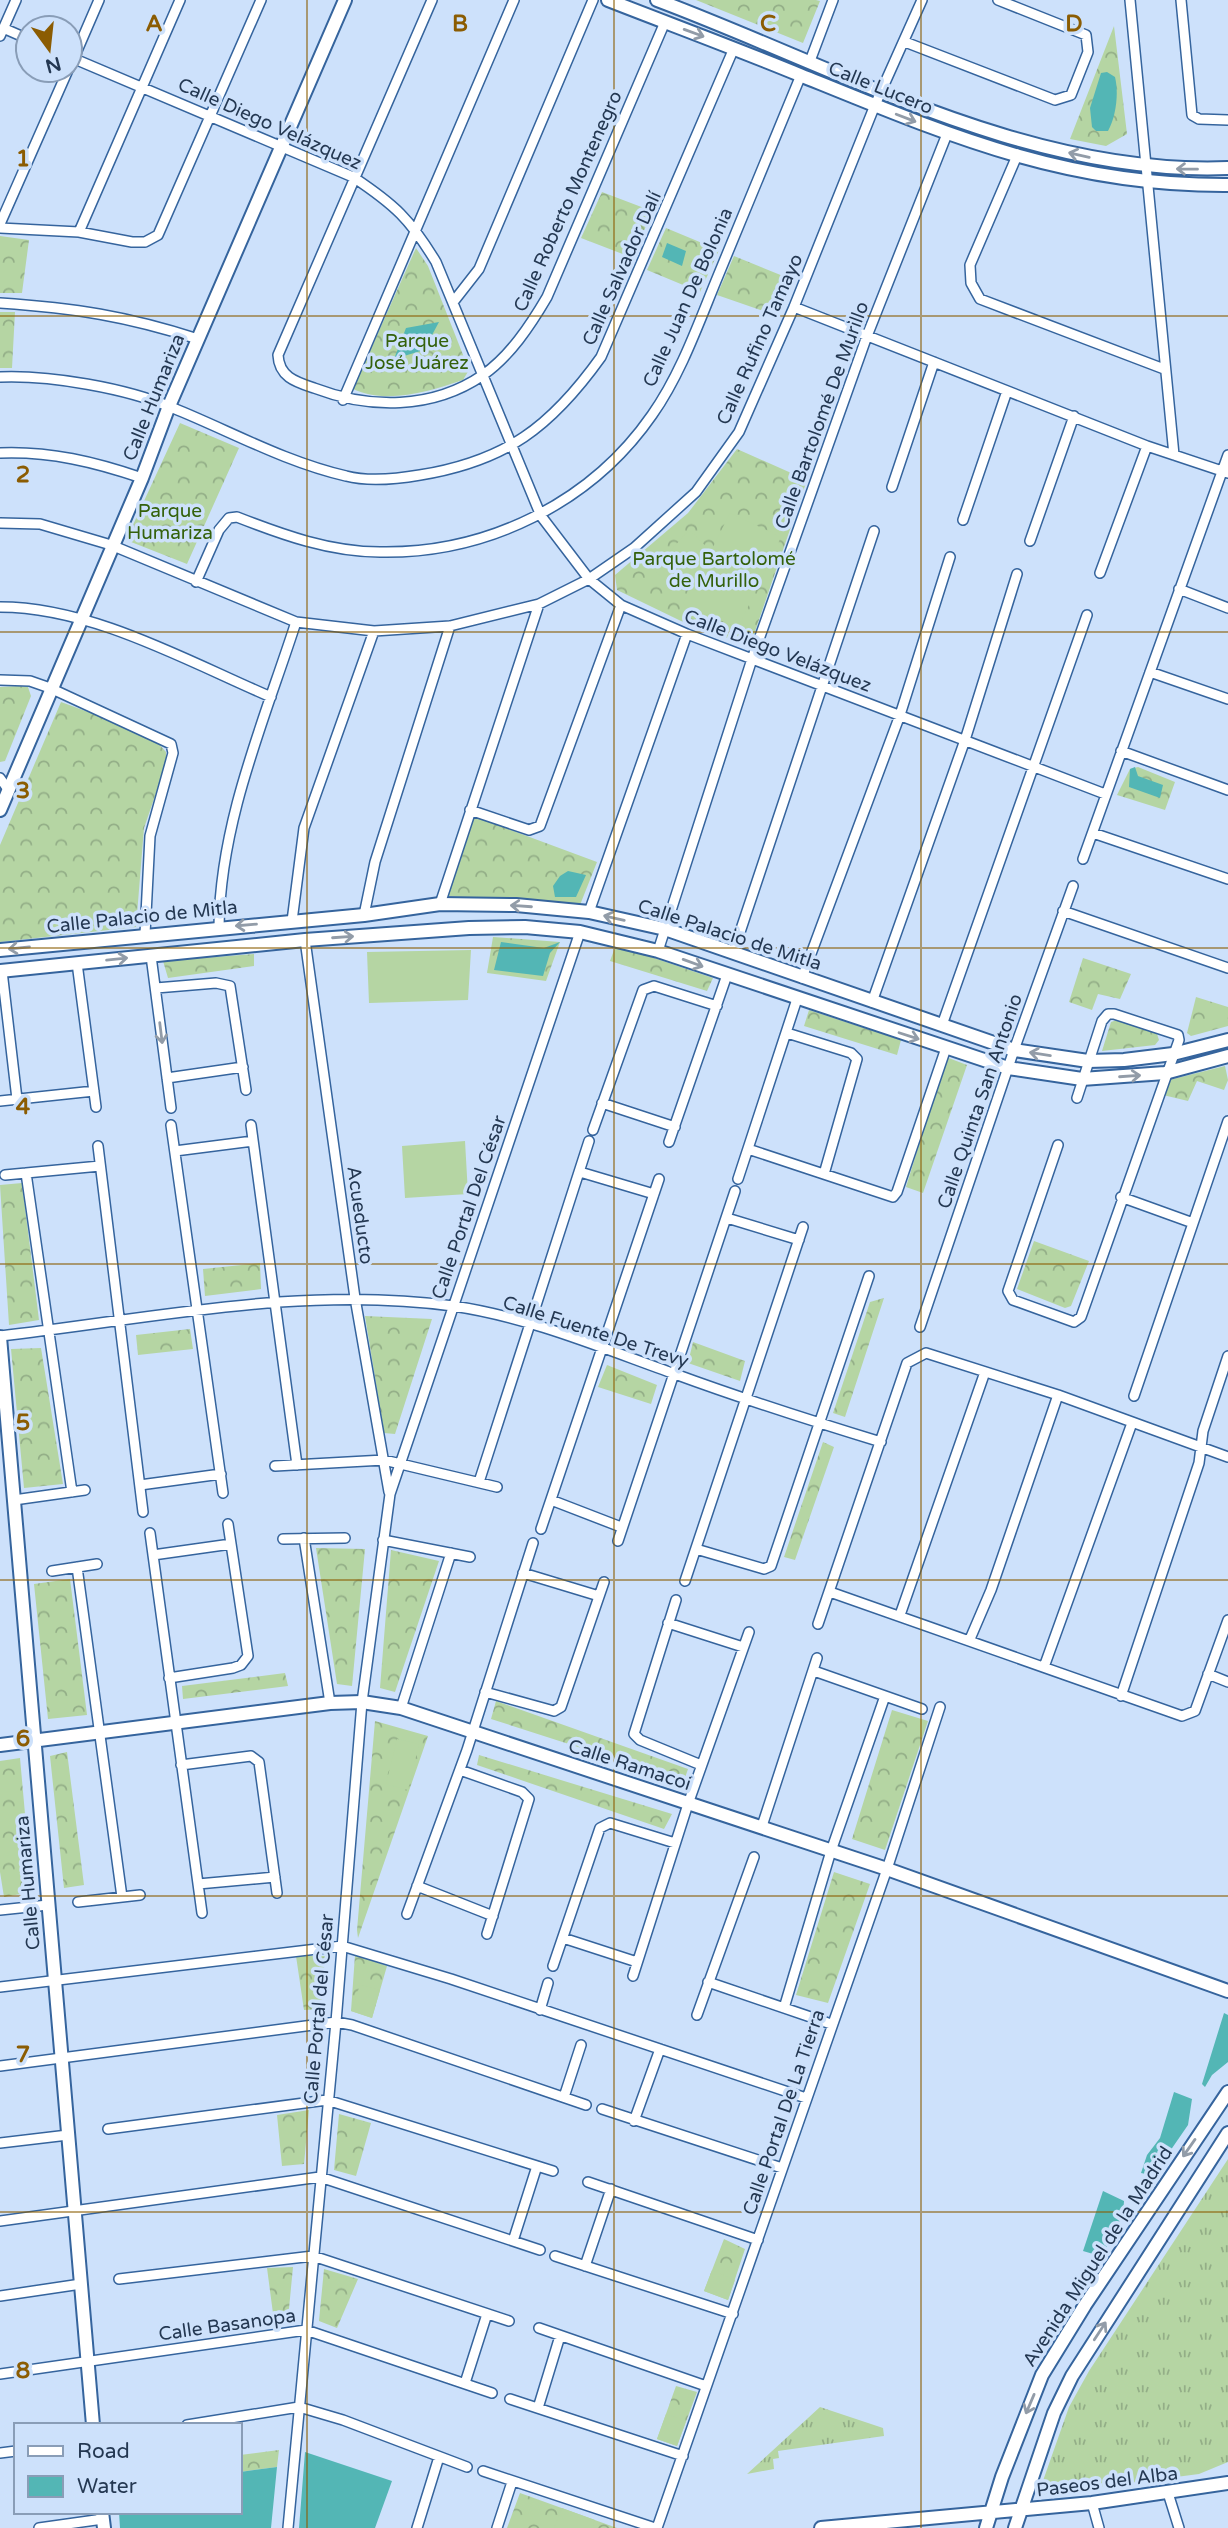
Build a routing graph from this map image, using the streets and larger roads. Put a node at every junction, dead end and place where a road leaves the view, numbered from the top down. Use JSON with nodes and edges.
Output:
{"nodes":[{"id":1,"x":16,"y":0,"type":"edge"},
{"id":2,"x":99,"y":0,"type":"edge"},
{"id":3,"x":180,"y":0,"type":"edge"},
{"id":4,"x":261,"y":0,"type":"edge"},
{"id":5,"x":345,"y":0,"type":"edge"},
{"id":6,"x":432,"y":0,"type":"edge"},
{"id":7,"x":514,"y":0,"type":"edge"},
{"id":8,"x":593,"y":0,"type":"edge"},
{"id":9,"x":608,"y":0,"type":"edge"},
{"id":10,"x":833,"y":0,"type":"edge"},
{"id":11,"x":922,"y":0,"type":"edge"},
{"id":12,"x":998,"y":0,"type":"edge"},
{"id":13,"x":1130,"y":0,"type":"edge"},
{"id":14,"x":1181,"y":0,"type":"edge"},
{"id":15,"x":665,"y":1,"type":"edge"},
{"id":16,"x":665,"y":22,"type":"junction"},
{"id":17,"x":1,"y":32,"type":"edge"},
{"id":18,"x":84,"y":34,"type":"edge"},
{"id":19,"x":905,"y":42,"type":"junction"},
{"id":20,"x":734,"y":48,"type":"junction"},
{"id":21,"x":810,"y":61,"type":"junction"},
{"id":22,"x":84,"y":67,"type":"edge"},
{"id":23,"x":802,"y":75,"type":"junction"},
{"id":24,"x":62,"y":84,"type":"edge"},
{"id":25,"x":142,"y":87,"type":"junction"},
{"id":26,"x":882,"y":90,"type":"junction"},
{"id":27,"x":875,"y":106,"type":"junction"},
{"id":28,"x":212,"y":116,"type":"junction"},
{"id":29,"x":1228,"y":120,"type":"edge"},
{"id":30,"x":947,"y":134,"type":"junction"},
{"id":31,"x":281,"y":145,"type":"junction"},
{"id":32,"x":1016,"y":158,"type":"junction"},
{"id":33,"x":1146,"y":166,"type":"junction"},
{"id":34,"x":1228,"y":168,"type":"edge"},
{"id":35,"x":353,"y":177,"type":"junction"},
{"id":36,"x":1147,"y":182,"type":"junction"},
{"id":37,"x":1228,"y":185,"type":"edge"},
{"id":38,"x":0,"y":226,"type":"edge"},
{"id":39,"x":415,"y":227,"type":"junction"},
{"id":40,"x":79,"y":232,"type":"junction"},
{"id":41,"x":454,"y":301,"type":"junction"},
{"id":42,"x":0,"y":303,"type":"edge"},
{"id":43,"x":794,"y":307,"type":"junction"},
{"id":44,"x":867,"y":336,"type":"junction"},
{"id":45,"x":198,"y":339,"type":"junction"},
{"id":46,"x":934,"y":362,"type":"junction"},
{"id":47,"x":1164,"y":369,"type":"junction"},
{"id":48,"x":484,"y":375,"type":"junction"},
{"id":49,"x":0,"y":377,"type":"edge"},
{"id":50,"x":1007,"y":391,"type":"junction"},
{"id":51,"x":344,"y":400,"type":"junction"},
{"id":52,"x":169,"y":406,"type":"junction"},
{"id":53,"x":1074,"y":416,"type":"junction"},
{"id":54,"x":511,"y":446,"type":"junction"},
{"id":55,"x":1147,"y":446,"type":"junction"},
{"id":56,"x":0,"y":453,"type":"edge"},
{"id":57,"x":1174,"y":455,"type":"junction"},
{"id":58,"x":1228,"y":455,"type":"edge"},
{"id":59,"x":1225,"y":472,"type":"edge"},
{"id":60,"x":142,"y":478,"type":"junction"},
{"id":61,"x":892,"y":487,"type":"dead end"},
{"id":62,"x":541,"y":516,"type":"junction"},
{"id":63,"x":963,"y":520,"type":"dead end"},
{"id":64,"x":0,"y":523,"type":"edge"},
{"id":65,"x":874,"y":531,"type":"dead end"},
{"id":66,"x":1030,"y":541,"type":"dead end"},
{"id":67,"x":111,"y":545,"type":"junction"},
{"id":68,"x":950,"y":557,"type":"dead end"},
{"id":69,"x":1017,"y":573,"type":"dead end"},
{"id":70,"x":1100,"y":573,"type":"dead end"},
{"id":71,"x":589,"y":579,"type":"junction"},
{"id":72,"x":196,"y":582,"type":"junction"},
{"id":73,"x":1179,"y":589,"type":"junction"},
{"id":74,"x":539,"y":604,"type":"junction"},
{"id":75,"x":621,"y":605,"type":"junction"},
{"id":76,"x":0,"y":607,"type":"edge"},
{"id":77,"x":1228,"y":608,"type":"edge"},
{"id":78,"x":1087,"y":615,"type":"dead end"},
{"id":79,"x":80,"y":617,"type":"junction"},
{"id":80,"x":296,"y":622,"type":"junction"},
{"id":81,"x":450,"y":626,"type":"junction"},
{"id":82,"x":374,"y":631,"type":"junction"},
{"id":83,"x":687,"y":634,"type":"junction"},
{"id":84,"x":752,"y":659,"type":"junction"},
{"id":85,"x":1150,"y":672,"type":"junction"},
{"id":86,"x":0,"y":680,"type":"edge"},
{"id":87,"x":824,"y":687,"type":"junction"},
{"id":88,"x":50,"y":688,"type":"junction"},
{"id":89,"x":271,"y":697,"type":"junction"},
{"id":90,"x":1228,"y":699,"type":"edge"},
{"id":91,"x":900,"y":715,"type":"junction"},
{"id":92,"x":965,"y":740,"type":"junction"},
{"id":93,"x":1121,"y":751,"type":"junction"},
{"id":94,"x":1035,"y":767,"type":"junction"},
{"id":95,"x":4,"y":783,"type":"edge"},
{"id":96,"x":1228,"y":790,"type":"edge"},
{"id":97,"x":1105,"y":794,"type":"junction"},
{"id":98,"x":0,"y":810,"type":"edge"},
{"id":99,"x":470,"y":810,"type":"junction"},
{"id":100,"x":1093,"y":832,"type":"junction"},
{"id":101,"x":1083,"y":859,"type":"dead end"},
{"id":102,"x":1228,"y":879,"type":"edge"},
{"id":103,"x":1073,"y":886,"type":"dead end"},
{"id":104,"x":440,"y":904,"type":"junction"},
{"id":105,"x":1063,"y":911,"type":"junction"},
{"id":106,"x":589,"y":912,"type":"junction"},
{"id":107,"x":364,"y":915,"type":"junction"},
{"id":108,"x":292,"y":921,"type":"junction"},
{"id":109,"x":219,"y":927,"type":"junction"},
{"id":110,"x":665,"y":929,"type":"junction"},
{"id":111,"x":580,"y":932,"type":"junction"},
{"id":112,"x":145,"y":934,"type":"junction"},
{"id":113,"x":305,"y":940,"type":"junction"},
{"id":114,"x":0,"y":950,"type":"edge"},
{"id":115,"x":658,"y":951,"type":"junction"},
{"id":116,"x":733,"y":953,"type":"junction"},
{"id":117,"x":151,"y":956,"type":"junction"},
{"id":118,"x":77,"y":963,"type":"junction"},
{"id":119,"x":1228,"y":968,"type":"edge"},
{"id":120,"x":1,"y":971,"type":"edge"},
{"id":121,"x":727,"y":975,"type":"junction"},
{"id":122,"x":802,"y":978,"type":"junction"},
{"id":123,"x":156,"y":988,"type":"junction"},
{"id":124,"x":797,"y":999,"type":"junction"},
{"id":125,"x":872,"y":1003,"type":"junction"},
{"id":126,"x":717,"y":1006,"type":"junction"},
{"id":127,"x":942,"y":1025,"type":"junction"},
{"id":128,"x":787,"y":1033,"type":"junction"},
{"id":129,"x":1228,"y":1040,"type":"edge"},
{"id":130,"x":946,"y":1048,"type":"junction"},
{"id":131,"x":1014,"y":1049,"type":"junction"},
{"id":132,"x":1173,"y":1054,"type":"junction"},
{"id":133,"x":1228,"y":1056,"type":"edge"},
{"id":134,"x":1088,"y":1061,"type":"junction"},
{"id":135,"x":243,"y":1067,"type":"junction"},
{"id":136,"x":1008,"y":1068,"type":"junction"},
{"id":137,"x":1165,"y":1073,"type":"junction"},
{"id":138,"x":167,"y":1077,"type":"junction"},
{"id":139,"x":1082,"y":1079,"type":"junction"},
{"id":140,"x":246,"y":1090,"type":"dead end"},
{"id":141,"x":93,"y":1091,"type":"junction"},
{"id":142,"x":1077,"y":1098,"type":"dead end"},
{"id":143,"x":18,"y":1099,"type":"junction"},
{"id":144,"x":0,"y":1101,"type":"edge"},
{"id":145,"x":603,"y":1103,"type":"junction"},
{"id":146,"x":96,"y":1107,"type":"dead end"},
{"id":147,"x":171,"y":1108,"type":"dead end"},
{"id":148,"x":1228,"y":1121,"type":"edge"},
{"id":149,"x":172,"y":1125,"type":"dead end"},
{"id":150,"x":251,"y":1125,"type":"dead end"},
{"id":151,"x":675,"y":1127,"type":"junction"},
{"id":152,"x":593,"y":1130,"type":"dead end"},
{"id":153,"x":253,"y":1141,"type":"junction"},
{"id":154,"x":589,"y":1141,"type":"dead end"},
{"id":155,"x":670,"y":1142,"type":"dead end"},
{"id":156,"x":1058,"y":1145,"type":"dead end"},
{"id":157,"x":98,"y":1146,"type":"dead end"},
{"id":158,"x":748,"y":1149,"type":"junction"},
{"id":159,"x":175,"y":1151,"type":"junction"},
{"id":160,"x":100,"y":1166,"type":"junction"},
{"id":161,"x":580,"y":1172,"type":"junction"},
{"id":162,"x":26,"y":1173,"type":"junction"},
{"id":163,"x":824,"y":1174,"type":"junction"},
{"id":164,"x":5,"y":1175,"type":"dead end"},
{"id":165,"x":659,"y":1179,"type":"dead end"},
{"id":166,"x":738,"y":1179,"type":"dead end"},
{"id":167,"x":735,"y":1191,"type":"dead end"},
{"id":168,"x":654,"y":1194,"type":"junction"},
{"id":169,"x":1121,"y":1197,"type":"junction"},
{"id":170,"x":727,"y":1218,"type":"junction"},
{"id":171,"x":1193,"y":1223,"type":"junction"},
{"id":172,"x":803,"y":1227,"type":"dead end"},
{"id":173,"x":799,"y":1240,"type":"junction"},
{"id":174,"x":869,"y":1276,"type":"dead end"},
{"id":175,"x":355,"y":1298,"type":"junction"},
{"id":176,"x":274,"y":1303,"type":"junction"},
{"id":177,"x":453,"y":1306,"type":"junction"},
{"id":178,"x":198,"y":1310,"type":"junction"},
{"id":179,"x":120,"y":1320,"type":"junction"},
{"id":180,"x":531,"y":1324,"type":"junction"},
{"id":181,"x":920,"y":1327,"type":"dead end"},
{"id":182,"x":48,"y":1331,"type":"junction"},
{"id":183,"x":0,"y":1337,"type":"edge"},
{"id":184,"x":602,"y":1347,"type":"junction"},
{"id":185,"x":1228,"y":1356,"type":"edge"},
{"id":186,"x":1,"y":1371,"type":"edge"},
{"id":187,"x":985,"y":1371,"type":"junction"},
{"id":188,"x":1225,"y":1373,"type":"edge"},
{"id":189,"x":675,"y":1374,"type":"junction"},
{"id":190,"x":1058,"y":1395,"type":"junction"},
{"id":191,"x":1135,"y":1396,"type":"dead end"},
{"id":192,"x":745,"y":1399,"type":"junction"},
{"id":193,"x":818,"y":1423,"type":"junction"},
{"id":194,"x":1132,"y":1423,"type":"junction"},
{"id":195,"x":881,"y":1442,"type":"junction"},
{"id":196,"x":1201,"y":1447,"type":"junction"},
{"id":197,"x":1228,"y":1457,"type":"edge"},
{"id":198,"x":384,"y":1460,"type":"junction"},
{"id":199,"x":402,"y":1463,"type":"junction"},
{"id":200,"x":298,"y":1465,"type":"junction"},
{"id":201,"x":275,"y":1466,"type":"dead end"},
{"id":202,"x":221,"y":1474,"type":"junction"},
{"id":203,"x":479,"y":1482,"type":"junction"},
{"id":204,"x":139,"y":1485,"type":"junction"},
{"id":205,"x":497,"y":1487,"type":"dead end"},
{"id":206,"x":85,"y":1490,"type":"dead end"},
{"id":207,"x":72,"y":1492,"type":"junction"},
{"id":208,"x":223,"y":1493,"type":"dead end"},
{"id":209,"x":390,"y":1494,"type":"junction"},
{"id":210,"x":14,"y":1500,"type":"junction"},
{"id":211,"x":551,"y":1500,"type":"junction"},
{"id":212,"x":143,"y":1512,"type":"dead end"},
{"id":213,"x":228,"y":1524,"type":"dead end"},
{"id":214,"x":621,"y":1527,"type":"junction"},
{"id":215,"x":541,"y":1529,"type":"dead end"},
{"id":216,"x":150,"y":1533,"type":"dead end"},
{"id":217,"x":304,"y":1538,"type":"junction"},
{"id":218,"x":345,"y":1538,"type":"dead end"},
{"id":219,"x":283,"y":1539,"type":"dead end"},
{"id":220,"x":383,"y":1540,"type":"junction"},
{"id":221,"x":618,"y":1541,"type":"dead end"},
{"id":222,"x":230,"y":1544,"type":"junction"},
{"id":223,"x":533,"y":1544,"type":"dead end"},
{"id":224,"x":696,"y":1549,"type":"junction"},
{"id":225,"x":451,"y":1553,"type":"junction"},
{"id":226,"x":153,"y":1555,"type":"junction"},
{"id":227,"x":470,"y":1557,"type":"dead end"},
{"id":228,"x":97,"y":1564,"type":"dead end"},
{"id":229,"x":77,"y":1567,"type":"junction"},
{"id":230,"x":52,"y":1571,"type":"dead end"},
{"id":231,"x":523,"y":1573,"type":"junction"},
{"id":232,"x":685,"y":1581,"type":"dead end"},
{"id":233,"x":604,"y":1582,"type":"dead end"},
{"id":234,"x":830,"y":1592,"type":"junction"},
{"id":235,"x":599,"y":1597,"type":"junction"},
{"id":236,"x":676,"y":1600,"type":"dead end"},
{"id":237,"x":900,"y":1615,"type":"junction"},
{"id":238,"x":1228,"y":1620,"type":"edge"},
{"id":239,"x":668,"y":1623,"type":"junction"},
{"id":240,"x":818,"y":1624,"type":"dead end"},
{"id":241,"x":748,"y":1632,"type":"dead end"},
{"id":242,"x":970,"y":1639,"type":"junction"},
{"id":243,"x":743,"y":1647,"type":"junction"},
{"id":244,"x":817,"y":1658,"type":"dead end"},
{"id":245,"x":1044,"y":1667,"type":"junction"},
{"id":246,"x":814,"y":1671,"type":"junction"},
{"id":247,"x":1208,"y":1675,"type":"junction"},
{"id":248,"x":169,"y":1678,"type":"junction"},
{"id":249,"x":1228,"y":1682,"type":"edge"},
{"id":250,"x":485,"y":1692,"type":"junction"},
{"id":251,"x":885,"y":1696,"type":"junction"},
{"id":252,"x":1121,"y":1696,"type":"junction"},
{"id":253,"x":362,"y":1702,"type":"junction"},
{"id":254,"x":330,"y":1703,"type":"junction"},
{"id":255,"x":940,"y":1707,"type":"dead end"},
{"id":256,"x":401,"y":1708,"type":"junction"},
{"id":257,"x":922,"y":1709,"type":"dead end"},
{"id":258,"x":174,"y":1722,"type":"junction"},
{"id":259,"x":100,"y":1731,"type":"junction"},
{"id":260,"x":472,"y":1732,"type":"junction"},
{"id":261,"x":35,"y":1741,"type":"junction"},
{"id":262,"x":0,"y":1745,"type":"edge"},
{"id":263,"x":181,"y":1765,"type":"junction"},
{"id":264,"x":701,"y":1765,"type":"junction"},
{"id":265,"x":460,"y":1770,"type":"junction"},
{"id":266,"x":688,"y":1804,"type":"junction"},
{"id":267,"x":762,"y":1826,"type":"junction"},
{"id":268,"x":675,"y":1843,"type":"junction"},
{"id":269,"x":831,"y":1851,"type":"junction"},
{"id":270,"x":754,"y":1857,"type":"dead end"},
{"id":271,"x":887,"y":1869,"type":"junction"},
{"id":272,"x":275,"y":1877,"type":"junction"},
{"id":273,"x":198,"y":1884,"type":"junction"},
{"id":274,"x":417,"y":1886,"type":"junction"},
{"id":275,"x":277,"y":1893,"type":"dead end"},
{"id":276,"x":140,"y":1895,"type":"dead end"},
{"id":277,"x":122,"y":1897,"type":"junction"},
{"id":278,"x":78,"y":1902,"type":"dead end"},
{"id":279,"x":48,"y":1905,"type":"junction"},
{"id":280,"x":0,"y":1910,"type":"edge"},
{"id":281,"x":202,"y":1913,"type":"dead end"},
{"id":282,"x":407,"y":1914,"type":"dead end"},
{"id":283,"x":493,"y":1916,"type":"junction"},
{"id":284,"x":486,"y":1934,"type":"dead end"},
{"id":285,"x":563,"y":1938,"type":"junction"},
{"id":286,"x":342,"y":1946,"type":"junction"},
{"id":287,"x":637,"y":1962,"type":"junction"},
{"id":288,"x":553,"y":1966,"type":"dead end"},
{"id":289,"x":633,"y":1976,"type":"dead end"},
{"id":290,"x":54,"y":1980,"type":"junction"},
{"id":291,"x":708,"y":1982,"type":"junction"},
{"id":292,"x":548,"y":1983,"type":"dead end"},
{"id":293,"x":0,"y":1987,"type":"edge"},
{"id":294,"x":1228,"y":1991,"type":"edge"},
{"id":295,"x":784,"y":2008,"type":"junction"},
{"id":296,"x":540,"y":2010,"type":"junction"},
{"id":297,"x":697,"y":2015,"type":"dead end"},
{"id":298,"x":336,"y":2022,"type":"junction"},
{"id":299,"x":831,"y":2024,"type":"junction"},
{"id":300,"x":581,"y":2045,"type":"dead end"},
{"id":301,"x":660,"y":2049,"type":"junction"},
{"id":302,"x":61,"y":2057,"type":"junction"},
{"id":303,"x":0,"y":2066,"type":"edge"},
{"id":304,"x":1228,"y":2092,"type":"edge"},
{"id":305,"x":564,"y":2097,"type":"junction"},
{"id":306,"x":806,"y":2098,"type":"junction"},
{"id":307,"x":327,"y":2100,"type":"junction"},
{"id":308,"x":586,"y":2105,"type":"dead end"},
{"id":309,"x":602,"y":2109,"type":"dead end"},
{"id":310,"x":634,"y":2121,"type":"junction"},
{"id":311,"x":108,"y":2129,"type":"dead end"},
{"id":312,"x":1228,"y":2133,"type":"edge"},
{"id":313,"x":68,"y":2135,"type":"junction"},
{"id":314,"x":0,"y":2143,"type":"edge"},
{"id":315,"x":537,"y":2166,"type":"junction"},
{"id":316,"x":782,"y":2168,"type":"junction"},
{"id":317,"x":553,"y":2171,"type":"dead end"},
{"id":318,"x":320,"y":2177,"type":"junction"},
{"id":319,"x":588,"y":2182,"type":"dead end"},
{"id":320,"x":611,"y":2189,"type":"junction"},
{"id":321,"x":74,"y":2210,"type":"junction"},
{"id":322,"x":0,"y":2221,"type":"edge"},
{"id":323,"x":758,"y":2240,"type":"junction"},
{"id":324,"x":513,"y":2241,"type":"junction"},
{"id":325,"x":540,"y":2250,"type":"dead end"},
{"id":326,"x":313,"y":2256,"type":"junction"},
{"id":327,"x":555,"y":2256,"type":"dead end"},
{"id":328,"x":585,"y":2266,"type":"junction"},
{"id":329,"x":119,"y":2279,"type":"dead end"},
{"id":330,"x":80,"y":2284,"type":"junction"},
{"id":331,"x":0,"y":2296,"type":"edge"},
{"id":332,"x":487,"y":2314,"type":"junction"},
{"id":333,"x":733,"y":2314,"type":"junction"},
{"id":334,"x":509,"y":2320,"type":"dead end"},
{"id":335,"x":539,"y":2329,"type":"dead end"},
{"id":336,"x":306,"y":2330,"type":"junction"},
{"id":337,"x":560,"y":2336,"type":"junction"},
{"id":338,"x":86,"y":2361,"type":"junction"},
{"id":339,"x":0,"y":2374,"type":"edge"},
{"id":340,"x":465,"y":2383,"type":"junction"},
{"id":341,"x":706,"y":2386,"type":"junction"},
{"id":342,"x":492,"y":2393,"type":"dead end"},
{"id":343,"x":510,"y":2399,"type":"dead end"},
{"id":344,"x":299,"y":2407,"type":"junction"},
{"id":345,"x":538,"y":2408,"type":"junction"},
{"id":346,"x":93,"y":2423,"type":"edge"},
{"id":347,"x":199,"y":2423,"type":"edge"},
{"id":348,"x":683,"y":2456,"type":"junction"},
{"id":349,"x":439,"y":2457,"type":"junction"},
{"id":350,"x":467,"y":2467,"type":"dead end"},
{"id":351,"x":483,"y":2471,"type":"dead end"},
{"id":352,"x":512,"y":2482,"type":"junction"},
{"id":353,"x":1228,"y":2483,"type":"edge"},
{"id":354,"x":1168,"y":2493,"type":"junction"},
{"id":355,"x":1091,"y":2503,"type":"junction"},
{"id":356,"x":991,"y":2510,"type":"junction"},
{"id":357,"x":1022,"y":2510,"type":"junction"},
{"id":358,"x":103,"y":2520,"type":"edge"},
{"id":359,"x":39,"y":2528,"type":"edge"},
{"id":360,"x":288,"y":2528,"type":"edge"},
{"id":361,"x":417,"y":2528,"type":"edge"},
{"id":362,"x":498,"y":2528,"type":"edge"},
{"id":363,"x":656,"y":2528,"type":"edge"},
{"id":364,"x":821,"y":2528,"type":"edge"},
{"id":365,"x":986,"y":2528,"type":"edge"},
{"id":366,"x":1016,"y":2528,"type":"edge"},
{"id":367,"x":1099,"y":2528,"type":"edge"},
{"id":368,"x":1179,"y":2528,"type":"edge"}],
"edges":[{"from":1,"to":17,"type":"street"},
{"from":2,"to":18,"type":"street"},
{"from":3,"to":25,"type":"street"},
{"from":4,"to":28,"type":"street"},
{"from":5,"to":31,"type":"street","name":"Calle Humariza"},
{"from":6,"to":35,"type":"street"},
{"from":7,"to":39,"type":"street"},
{"from":8,"to":41,"type":"street"},
{"from":9,"to":16,"type":"street","name":"Calle Lucero"},
{"from":10,"to":21,"type":"street"},
{"from":11,"to":19,"type":"street","name":"Calle Rufino Tamayo"},
{"from":12,"to":19,"type":"street"},
{"from":13,"to":33,"type":"street"},
{"from":14,"to":29,"type":"street"},
{"from":15,"to":21,"type":"street","name":"Calle Lucero"},
{"from":16,"to":20,"type":"street","name":"Calle Lucero","one_way":true},
{"from":16,"to":48,"type":"street","name":"Calle Roberto Montenegro"},
{"from":19,"to":26,"type":"street","name":"Calle Rufino Tamayo"},
{"from":20,"to":23,"type":"street","name":"Calle Lucero"},
{"from":20,"to":54,"type":"street","name":"Calle Salvador Dalí"},
{"from":21,"to":26,"type":"street","name":"Calle Lucero"},
{"from":22,"to":25,"type":"street","name":"Calle Diego Velázquez"},
{"from":23,"to":27,"type":"street","name":"Calle Lucero"},
{"from":23,"to":62,"type":"street","name":"Calle Juan De Bolonia"},
{"from":24,"to":38,"type":"street"},
{"from":25,"to":28,"type":"street","name":"Calle Diego Velázquez"},
{"from":25,"to":40,"type":"street"},
{"from":26,"to":27,"type":"street","name":"Calle Rufino Tamayo"},
{"from":33,"to":26,"type":"street","name":"Calle Lucero","one_way":true},
{"from":27,"to":30,"type":"street","name":"Calle Lucero","one_way":true},
{"from":27,"to":43,"type":"street","name":"Calle Rufino Tamayo"},
{"from":28,"to":31,"type":"street","name":"Calle Diego Velázquez"},
{"from":28,"to":40,"type":"street"},
{"from":30,"to":32,"type":"street","name":"Calle Lucero"},
{"from":30,"to":44,"type":"street","name":"Calle Bartolomé De Murillo"},
{"from":31,"to":35,"type":"street","name":"Calle Diego Velázquez"},
{"from":31,"to":45,"type":"street","name":"Calle Humariza"},
{"from":32,"to":36,"type":"street","name":"Calle Lucero"},
{"from":32,"to":47,"type":"street"},
{"from":34,"to":33,"type":"street","name":"Calle Lucero","one_way":true},
{"from":33,"to":36,"type":"street"},
{"from":35,"to":39,"type":"street","name":"Calle Diego Velázquez"},
{"from":35,"to":51,"type":"street","name":"Calle Roberto Montenegro"},
{"from":36,"to":37,"type":"street","name":"Calle Lucero"},
{"from":36,"to":47,"type":"street"},
{"from":38,"to":40,"type":"street"},
{"from":39,"to":41,"type":"street","name":"Calle Diego Velázquez"},
{"from":39,"to":51,"type":"street"},
{"from":41,"to":48,"type":"street","name":"Calle Diego Velázquez"},
{"from":42,"to":45,"type":"street"},
{"from":43,"to":44,"type":"street"},
{"from":43,"to":71,"type":"street","name":"Calle Rufino Tamayo"},
{"from":44,"to":46,"type":"street"},
{"from":44,"to":84,"type":"street","name":"Calle Bartolomé De Murillo"},
{"from":45,"to":52,"type":"street","name":"Calle Humariza"},
{"from":46,"to":50,"type":"street"},
{"from":46,"to":61,"type":"street"},
{"from":47,"to":57,"type":"street"},
{"from":48,"to":51,"type":"street","name":"Calle Roberto Montenegro"},
{"from":48,"to":54,"type":"street","name":"Calle Diego Velázquez"},
{"from":49,"to":52,"type":"street","name":"Calle Salvador Dalí"},
{"from":50,"to":53,"type":"street"},
{"from":50,"to":63,"type":"street"},
{"from":52,"to":54,"type":"street","name":"Calle Salvador Dalí"},
{"from":52,"to":60,"type":"street","name":"Calle Humariza"},
{"from":53,"to":55,"type":"street"},
{"from":53,"to":66,"type":"street"},
{"from":54,"to":62,"type":"street","name":"Calle Diego Velázquez"},
{"from":55,"to":57,"type":"street"},
{"from":55,"to":70,"type":"street"},
{"from":56,"to":60,"type":"street"},
{"from":57,"to":59,"type":"street"},
{"from":58,"to":59,"type":"street"},
{"from":59,"to":73,"type":"street"},
{"from":60,"to":67,"type":"street","name":"Calle Humariza"},
{"from":62,"to":71,"type":"street","name":"Calle Diego Velázquez"},
{"from":62,"to":72,"type":"street","name":"Calle Juan De Bolonia"},
{"from":64,"to":67,"type":"street","name":"Calle Rufino Tamayo"},
{"from":65,"to":87,"type":"street"},
{"from":67,"to":72,"type":"street","name":"Calle Rufino Tamayo"},
{"from":67,"to":79,"type":"street","name":"Calle Humariza"},
{"from":68,"to":91,"type":"street"},
{"from":69,"to":92,"type":"street"},
{"from":71,"to":74,"type":"street","name":"Calle Rufino Tamayo"},
{"from":71,"to":75,"type":"street","name":"Calle Diego Velázquez"},
{"from":72,"to":80,"type":"street","name":"Calle Rufino Tamayo"},
{"from":73,"to":77,"type":"street"},
{"from":73,"to":85,"type":"street"},
{"from":74,"to":81,"type":"street","name":"Calle Rufino Tamayo"},
{"from":74,"to":99,"type":"street"},
{"from":75,"to":83,"type":"street","name":"Calle Diego Velázquez"},
{"from":75,"to":99,"type":"street"},
{"from":76,"to":79,"type":"street"},
{"from":78,"to":94,"type":"street"},
{"from":79,"to":88,"type":"street","name":"Calle Humariza"},
{"from":79,"to":89,"type":"street"},
{"from":80,"to":82,"type":"street","name":"Calle Rufino Tamayo"},
{"from":80,"to":89,"type":"street"},
{"from":81,"to":82,"type":"street","name":"Calle Rufino Tamayo"},
{"from":81,"to":107,"type":"street"},
{"from":82,"to":108,"type":"street"},
{"from":83,"to":84,"type":"street","name":"Calle Diego Velázquez"},
{"from":83,"to":106,"type":"street"},
{"from":84,"to":87,"type":"street","name":"Calle Diego Velázquez"},
{"from":84,"to":110,"type":"street","name":"Calle Bartolomé De Murillo"},
{"from":85,"to":90,"type":"street"},
{"from":85,"to":93,"type":"street"},
{"from":86,"to":88,"type":"street"},
{"from":87,"to":91,"type":"street","name":"Calle Diego Velázquez"},
{"from":87,"to":116,"type":"street"},
{"from":88,"to":95,"type":"street","name":"Calle Humariza"},
{"from":88,"to":112,"type":"street"},
{"from":89,"to":109,"type":"street"},
{"from":91,"to":92,"type":"street","name":"Calle Diego Velázquez"},
{"from":91,"to":122,"type":"street"},
{"from":92,"to":94,"type":"street","name":"Calle Diego Velázquez"},
{"from":92,"to":125,"type":"street"},
{"from":93,"to":96,"type":"street"},
{"from":93,"to":97,"type":"street"},
{"from":94,"to":97,"type":"street","name":"Calle Diego Velázquez"},
{"from":94,"to":127,"type":"street"},
{"from":95,"to":98,"type":"street","name":"Calle Humariza"},
{"from":97,"to":100,"type":"street"},
{"from":99,"to":104,"type":"street"},
{"from":100,"to":101,"type":"street"},
{"from":100,"to":102,"type":"street"},
{"from":103,"to":105,"type":"street","name":"Calle Quinta San Antonio"},
{"from":106,"to":104,"type":"street","name":"Calle Palacio de Mitla","one_way":true},
{"from":104,"to":107,"type":"street","name":"Calle Palacio de Mitla"},
{"from":105,"to":119,"type":"street"},
{"from":105,"to":131,"type":"street","name":"Calle Quinta San Antonio"},
{"from":110,"to":106,"type":"street","name":"Calle Palacio de Mitla","one_way":true},
{"from":107,"to":108,"type":"street","name":"Calle Palacio de Mitla"},
{"from":108,"to":109,"type":"street","name":"Calle Palacio de Mitla","one_way":true},
{"from":109,"to":112,"type":"street","name":"Calle Palacio de Mitla"},
{"from":110,"to":115,"type":"street","name":"Calle Bartolomé De Murillo"},
{"from":110,"to":116,"type":"street","name":"Calle Palacio de Mitla"},
{"from":113,"to":111,"type":"street","name":"Calle Palacio de Mitla","one_way":true},
{"from":111,"to":115,"type":"street","name":"Calle Palacio de Mitla"},
{"from":111,"to":177,"type":"street","name":"Calle Portal Del César"},
{"from":112,"to":114,"type":"street","name":"Calle Palacio de Mitla","one_way":true},
{"from":113,"to":117,"type":"street","name":"Calle Palacio de Mitla"},
{"from":113,"to":175,"type":"street","name":"Acueducto"},
{"from":115,"to":121,"type":"street","name":"Calle Palacio de Mitla","one_way":true},
{"from":116,"to":122,"type":"street","name":"Calle Palacio de Mitla"},
{"from":118,"to":117,"type":"street","name":"Calle Palacio de Mitla","one_way":true},
{"from":117,"to":123,"type":"street"},
{"from":118,"to":120,"type":"street","name":"Calle Palacio de Mitla"},
{"from":118,"to":141,"type":"street"},
{"from":120,"to":143,"type":"street"},
{"from":121,"to":124,"type":"street","name":"Calle Palacio de Mitla"},
{"from":121,"to":126,"type":"street"},
{"from":122,"to":125,"type":"street","name":"Calle Palacio de Mitla"},
{"from":123,"to":135,"type":"street"},
{"from":123,"to":138,"type":"street","one_way":true},
{"from":124,"to":128,"type":"street"},
{"from":124,"to":130,"type":"street","name":"Calle Palacio de Mitla","one_way":true},
{"from":125,"to":127,"type":"street","name":"Calle Palacio de Mitla"},
{"from":126,"to":145,"type":"street"},
{"from":126,"to":151,"type":"street"},
{"from":127,"to":131,"type":"street","name":"Calle Palacio de Mitla"},
{"from":128,"to":158,"type":"street"},
{"from":128,"to":163,"type":"street"},
{"from":129,"to":132,"type":"street","name":"Calle Palacio de Mitla"},
{"from":130,"to":136,"type":"street","name":"Calle Palacio de Mitla"},
{"from":130,"to":163,"type":"street"},
{"from":134,"to":131,"type":"street","name":"Calle Palacio de Mitla","one_way":true},
{"from":131,"to":136,"type":"street","name":"Calle Quinta San Antonio"},
{"from":132,"to":134,"type":"street","name":"Calle Palacio de Mitla"},
{"from":132,"to":134,"type":"street"},
{"from":132,"to":137,"type":"street"},
{"from":133,"to":137,"type":"street","name":"Calle Palacio de Mitla"},
{"from":134,"to":139,"type":"street"},
{"from":135,"to":138,"type":"street"},
{"from":135,"to":140,"type":"street"},
{"from":136,"to":139,"type":"street","name":"Calle Palacio de Mitla"},
{"from":136,"to":181,"type":"street","name":"Calle Quinta San Antonio"},
{"from":139,"to":137,"type":"street","name":"Calle Palacio de Mitla","one_way":true},
{"from":137,"to":169,"type":"street"},
{"from":138,"to":147,"type":"street"},
{"from":139,"to":142,"type":"street"},
{"from":141,"to":143,"type":"street"},
{"from":141,"to":146,"type":"street"},
{"from":143,"to":144,"type":"street"},
{"from":145,"to":151,"type":"street"},
{"from":145,"to":152,"type":"street"},
{"from":148,"to":171,"type":"street"},
{"from":149,"to":159,"type":"street"},
{"from":150,"to":153,"type":"street"},
{"from":151,"to":155,"type":"street"},
{"from":153,"to":159,"type":"street"},
{"from":153,"to":176,"type":"street"},
{"from":154,"to":161,"type":"street"},
{"from":156,"to":169,"type":"street"},
{"from":157,"to":160,"type":"street"},
{"from":158,"to":163,"type":"street"},
{"from":158,"to":166,"type":"street"},
{"from":159,"to":178,"type":"street"},
{"from":160,"to":162,"type":"street"},
{"from":160,"to":179,"type":"street"},
{"from":161,"to":168,"type":"street"},
{"from":161,"to":180,"type":"street"},
{"from":162,"to":164,"type":"street"},
{"from":162,"to":182,"type":"street"},
{"from":165,"to":168,"type":"street"},
{"from":167,"to":170,"type":"street"},
{"from":168,"to":184,"type":"street"},
{"from":169,"to":171,"type":"street"},
{"from":170,"to":173,"type":"street"},
{"from":170,"to":189,"type":"street"},
{"from":171,"to":191,"type":"street"},
{"from":172,"to":173,"type":"street"},
{"from":173,"to":192,"type":"street"},
{"from":174,"to":193,"type":"street"},
{"from":175,"to":176,"type":"street","name":"Calle Fuente De Trevy"},
{"from":175,"to":177,"type":"street","name":"Calle Fuente De Trevy"},
{"from":175,"to":198,"type":"street","name":"Acueducto"},
{"from":176,"to":178,"type":"street","name":"Calle Fuente De Trevy"},
{"from":176,"to":200,"type":"street"},
{"from":177,"to":180,"type":"street","name":"Calle Fuente De Trevy"},
{"from":177,"to":199,"type":"street","name":"Calle Portal Del César"},
{"from":178,"to":179,"type":"street","name":"Calle Fuente De Trevy"},
{"from":178,"to":202,"type":"street"},
{"from":179,"to":182,"type":"street","name":"Calle Fuente De Trevy"},
{"from":179,"to":204,"type":"street"},
{"from":180,"to":184,"type":"street","name":"Calle Fuente De Trevy"},
{"from":180,"to":203,"type":"street"},
{"from":182,"to":183,"type":"street","name":"Calle Fuente De Trevy"},
{"from":182,"to":207,"type":"street"},
{"from":183,"to":186,"type":"street","name":"Calle Humariza"},
{"from":184,"to":189,"type":"street","name":"Calle Fuente De Trevy"},
{"from":184,"to":211,"type":"street"},
{"from":185,"to":188,"type":"street"},
{"from":186,"to":210,"type":"street","name":"Calle Humariza"},
{"from":187,"to":190,"type":"street"},
{"from":187,"to":195,"type":"street"},
{"from":187,"to":237,"type":"street"},
{"from":188,"to":196,"type":"street"},
{"from":189,"to":192,"type":"street","name":"Calle Fuente De Trevy"},
{"from":189,"to":214,"type":"street"},
{"from":190,"to":194,"type":"street"},
{"from":190,"to":242,"type":"street"},
{"from":192,"to":193,"type":"street","name":"Calle Fuente De Trevy"},
{"from":192,"to":224,"type":"street"},
{"from":193,"to":195,"type":"street","name":"Calle Fuente De Trevy"},
{"from":193,"to":224,"type":"street"},
{"from":194,"to":196,"type":"street"},
{"from":194,"to":245,"type":"street"},
{"from":195,"to":234,"type":"street"},
{"from":196,"to":197,"type":"street"},
{"from":196,"to":252,"type":"street"},
{"from":198,"to":199,"type":"street"},
{"from":198,"to":200,"type":"street"},
{"from":198,"to":209,"type":"street","name":"Acueducto"},
{"from":199,"to":203,"type":"street"},
{"from":199,"to":209,"type":"street","name":"Calle Portal Del César"},
{"from":200,"to":201,"type":"street"},
{"from":202,"to":204,"type":"street"},
{"from":202,"to":208,"type":"street"},
{"from":203,"to":205,"type":"street"},
{"from":204,"to":212,"type":"street"},
{"from":206,"to":207,"type":"street"},
{"from":207,"to":210,"type":"street"},
{"from":209,"to":220,"type":"street","name":"Calle Portal del César"},
{"from":210,"to":261,"type":"street","name":"Calle Humariza"},
{"from":211,"to":214,"type":"street"},
{"from":211,"to":215,"type":"street"},
{"from":213,"to":222,"type":"street"},
{"from":214,"to":221,"type":"street"},
{"from":216,"to":226,"type":"street"},
{"from":217,"to":218,"type":"street"},
{"from":217,"to":219,"type":"street"},
{"from":217,"to":254,"type":"street"},
{"from":220,"to":225,"type":"street"},
{"from":220,"to":253,"type":"street","name":"Calle Portal del César"},
{"from":222,"to":226,"type":"street"},
{"from":222,"to":248,"type":"street"},
{"from":223,"to":231,"type":"street"},
{"from":224,"to":232,"type":"street"},
{"from":225,"to":227,"type":"street"},
{"from":225,"to":256,"type":"street"},
{"from":226,"to":248,"type":"street"},
{"from":228,"to":229,"type":"street"},
{"from":229,"to":230,"type":"street"},
{"from":229,"to":259,"type":"street"},
{"from":231,"to":235,"type":"street"},
{"from":231,"to":250,"type":"street"},
{"from":233,"to":235,"type":"street"},
{"from":234,"to":237,"type":"street"},
{"from":234,"to":240,"type":"street"},
{"from":235,"to":250,"type":"street"},
{"from":236,"to":239,"type":"street"},
{"from":237,"to":242,"type":"street"},
{"from":238,"to":247,"type":"street"},
{"from":239,"to":243,"type":"street"},
{"from":239,"to":264,"type":"street","name":"Calle Ramacoi"},
{"from":241,"to":243,"type":"street"},
{"from":242,"to":245,"type":"street"},
{"from":243,"to":264,"type":"street"},
{"from":244,"to":246,"type":"street"},
{"from":245,"to":252,"type":"street"},
{"from":246,"to":251,"type":"street"},
{"from":246,"to":267,"type":"street"},
{"from":247,"to":249,"type":"street"},
{"from":247,"to":252,"type":"street"},
{"from":248,"to":258,"type":"street"},
{"from":250,"to":260,"type":"street"},
{"from":251,"to":257,"type":"street"},
{"from":251,"to":269,"type":"street"},
{"from":253,"to":254,"type":"street","name":"Calle Ramacoi"},
{"from":253,"to":256,"type":"street","name":"Calle Ramacoi"},
{"from":253,"to":286,"type":"street","name":"Calle Portal del César"},
{"from":254,"to":258,"type":"street","name":"Calle Ramacoi"},
{"from":255,"to":271,"type":"street","name":"Calle Portal De La Tierra"},
{"from":256,"to":260,"type":"street","name":"Calle Ramacoi"},
{"from":258,"to":259,"type":"street","name":"Calle Ramacoi"},
{"from":258,"to":263,"type":"street"},
{"from":259,"to":261,"type":"street","name":"Calle Ramacoi"},
{"from":259,"to":277,"type":"street"},
{"from":260,"to":265,"type":"street"},
{"from":260,"to":266,"type":"street","name":"Calle Ramacoi"},
{"from":261,"to":262,"type":"street","name":"Calle Ramacoi"},
{"from":261,"to":279,"type":"street","name":"Calle Humariza"},
{"from":263,"to":272,"type":"street"},
{"from":263,"to":273,"type":"street"},
{"from":264,"to":266,"type":"street"},
{"from":265,"to":274,"type":"street"},
{"from":265,"to":283,"type":"street"},
{"from":266,"to":267,"type":"street","name":"Calle Ramacoi"},
{"from":266,"to":268,"type":"street"},
{"from":267,"to":269,"type":"street","name":"Calle Ramacoi"},
{"from":268,"to":285,"type":"street"},
{"from":268,"to":287,"type":"street"},
{"from":269,"to":271,"type":"street","name":"Calle Ramacoi"},
{"from":269,"to":295,"type":"street"},
{"from":270,"to":291,"type":"street"},
{"from":271,"to":294,"type":"street","name":"Calle Ramacoi"},
{"from":271,"to":299,"type":"street","name":"Calle Portal De La Tierra"},
{"from":272,"to":273,"type":"street"},
{"from":272,"to":275,"type":"street"},
{"from":273,"to":281,"type":"street"},
{"from":274,"to":282,"type":"street"},
{"from":274,"to":283,"type":"street"},
{"from":276,"to":277,"type":"street"},
{"from":277,"to":278,"type":"street"},
{"from":279,"to":280,"type":"street"},
{"from":279,"to":290,"type":"street","name":"Calle Humariza"},
{"from":283,"to":284,"type":"street"},
{"from":285,"to":287,"type":"street"},
{"from":285,"to":288,"type":"street"},
{"from":286,"to":290,"type":"street"},
{"from":286,"to":296,"type":"street"},
{"from":286,"to":298,"type":"street","name":"Calle Portal del César"},
{"from":287,"to":289,"type":"street"},
{"from":290,"to":293,"type":"street"},
{"from":290,"to":302,"type":"street","name":"Calle Humariza"},
{"from":291,"to":295,"type":"street"},
{"from":291,"to":297,"type":"street"},
{"from":292,"to":296,"type":"street"},
{"from":295,"to":299,"type":"street"},
{"from":296,"to":301,"type":"street"},
{"from":298,"to":302,"type":"street"},
{"from":298,"to":305,"type":"street"},
{"from":298,"to":307,"type":"street","name":"Calle Portal del César"},
{"from":299,"to":306,"type":"street","name":"Calle Portal De La Tierra"},
{"from":300,"to":305,"type":"street"},
{"from":301,"to":306,"type":"street"},
{"from":301,"to":310,"type":"street"},
{"from":302,"to":303,"type":"street"},
{"from":302,"to":313,"type":"street","name":"Calle Humariza"},
{"from":304,"to":356,"type":"street","name":"Avenida Miguel de la Madrid","one_way":true},
{"from":305,"to":308,"type":"street"},
{"from":306,"to":316,"type":"street","name":"Calle Portal De La Tierra"},
{"from":307,"to":311,"type":"street"},
{"from":307,"to":315,"type":"street"},
{"from":307,"to":318,"type":"street","name":"Calle Portal del César"},
{"from":309,"to":310,"type":"street"},
{"from":310,"to":316,"type":"street"},
{"from":357,"to":312,"type":"street","one_way":true},
{"from":313,"to":314,"type":"street"},
{"from":313,"to":321,"type":"street","name":"Calle Humariza"},
{"from":315,"to":317,"type":"street"},
{"from":315,"to":324,"type":"street"},
{"from":316,"to":323,"type":"street","name":"Calle Portal De La Tierra"},
{"from":318,"to":321,"type":"street"},
{"from":318,"to":324,"type":"street"},
{"from":318,"to":326,"type":"street","name":"Calle Portal del César"},
{"from":319,"to":320,"type":"street"},
{"from":320,"to":323,"type":"street"},
{"from":320,"to":328,"type":"street"},
{"from":321,"to":322,"type":"street"},
{"from":321,"to":330,"type":"street","name":"Calle Humariza"},
{"from":323,"to":333,"type":"street","name":"Calle Portal De La Tierra"},
{"from":324,"to":325,"type":"street"},
{"from":326,"to":329,"type":"street"},
{"from":326,"to":332,"type":"street"},
{"from":326,"to":336,"type":"street","name":"Calle Portal del César"},
{"from":327,"to":328,"type":"street"},
{"from":328,"to":333,"type":"street"},
{"from":330,"to":331,"type":"street"},
{"from":330,"to":338,"type":"street","name":"Calle Humariza"},
{"from":332,"to":334,"type":"street"},
{"from":332,"to":340,"type":"street"},
{"from":333,"to":341,"type":"street","name":"Calle Portal De La Tierra"},
{"from":335,"to":337,"type":"street"},
{"from":336,"to":338,"type":"street","name":"Calle Basanopa"},
{"from":336,"to":340,"type":"street","name":"Calle Basanopa"},
{"from":336,"to":344,"type":"street","name":"Calle Portal del César"},
{"from":337,"to":341,"type":"street"},
{"from":337,"to":345,"type":"street"},
{"from":338,"to":339,"type":"street","name":"Calle Basanopa"},
{"from":338,"to":346,"type":"street","name":"Calle Humariza"},
{"from":340,"to":342,"type":"street","name":"Calle Basanopa"},
{"from":341,"to":348,"type":"street","name":"Calle Portal De La Tierra"},
{"from":343,"to":345,"type":"street"},
{"from":344,"to":347,"type":"street"},
{"from":344,"to":349,"type":"street"},
{"from":344,"to":360,"type":"street","name":"Calle Portal del César"},
{"from":345,"to":348,"type":"street"},
{"from":348,"to":363,"type":"street","name":"Calle Portal De La Tierra"},
{"from":349,"to":350,"type":"street"},
{"from":349,"to":361,"type":"street"},
{"from":351,"to":352,"type":"street"},
{"from":352,"to":362,"type":"street"},
{"from":352,"to":363,"type":"street"},
{"from":353,"to":354,"type":"street","name":"Paseos del Alba"},
{"from":354,"to":355,"type":"street","name":"Paseos del Alba"},
{"from":354,"to":368,"type":"street"},
{"from":355,"to":357,"type":"street","name":"Paseos del Alba"},
{"from":355,"to":367,"type":"street"},
{"from":356,"to":357,"type":"street","name":"Paseos del Alba"},
{"from":356,"to":364,"type":"street","name":"Paseos del Alba"},
{"from":356,"to":365,"type":"street","name":"Avenida Miguel de la Madrid"},
{"from":357,"to":366,"type":"street"},
{"from":358,"to":359,"type":"street"}]}
